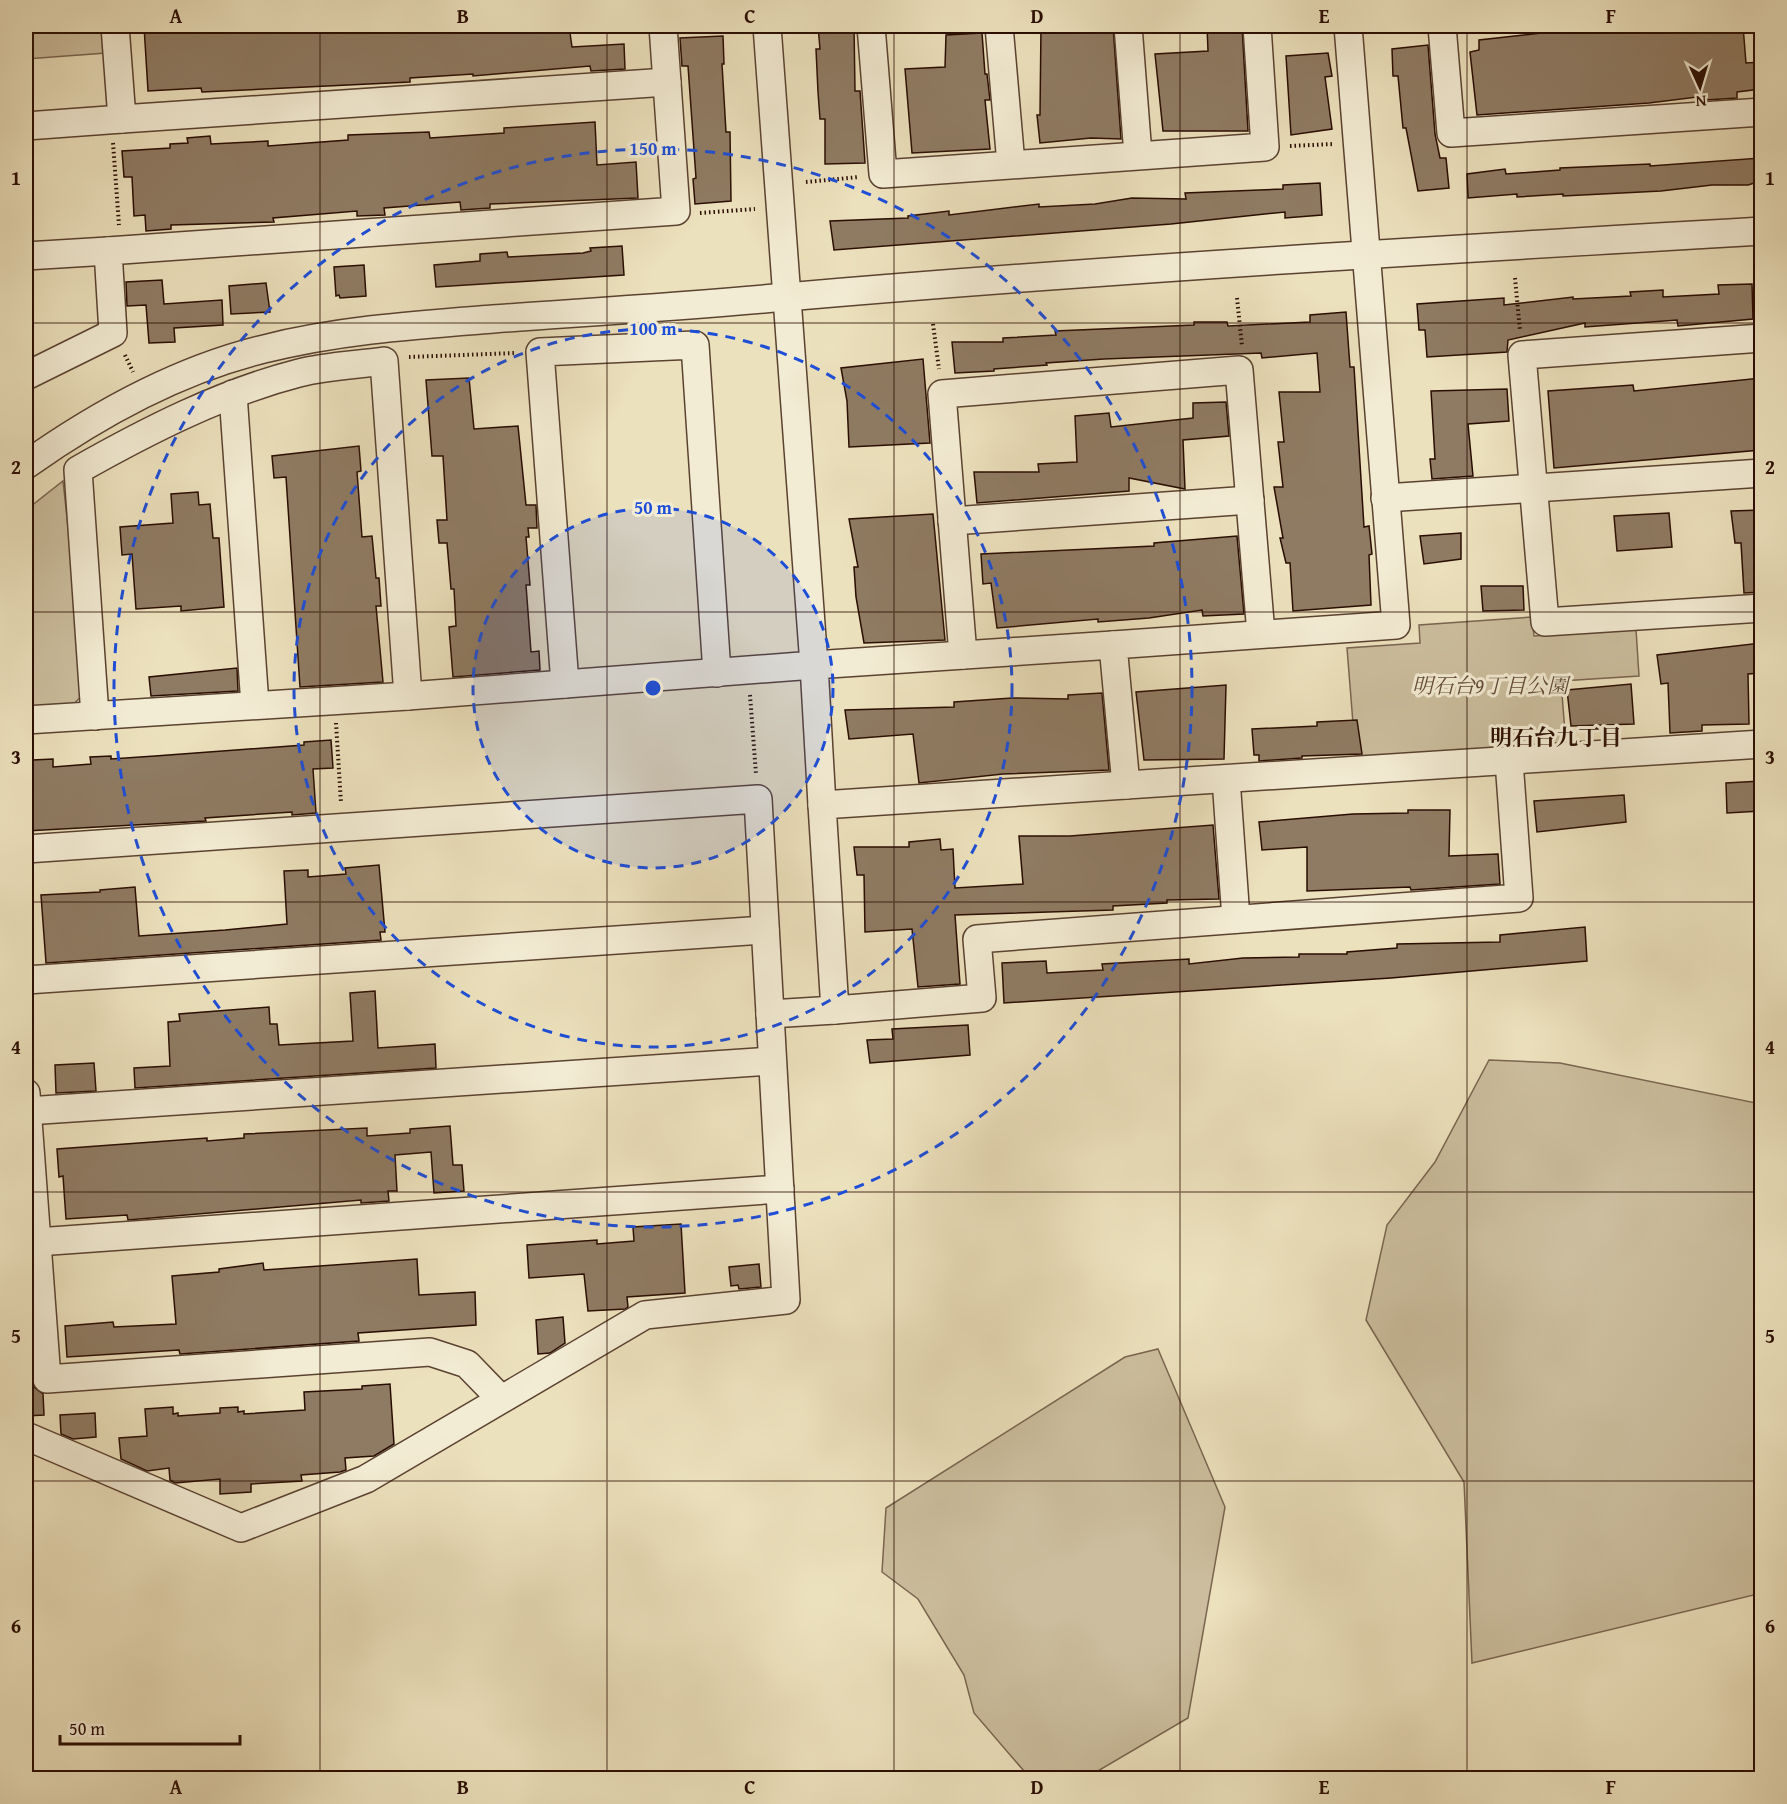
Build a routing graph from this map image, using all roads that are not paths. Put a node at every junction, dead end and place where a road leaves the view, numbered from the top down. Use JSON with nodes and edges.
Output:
{"nodes":[{"id":1,"x":115,"y":26,"type":"edge"},
{"id":2,"x":663,"y":26,"type":"edge"},
{"id":3,"x":767,"y":26,"type":"edge"},
{"id":4,"x":871,"y":26,"type":"edge"},
{"id":5,"x":999,"y":26,"type":"edge"},
{"id":6,"x":1128,"y":26,"type":"edge"},
{"id":7,"x":1257,"y":26,"type":"edge"},
{"id":8,"x":1348,"y":26,"type":"edge"},
{"id":9,"x":1442,"y":26,"type":"edge"},
{"id":10,"x":667,"y":82,"type":"junction"},
{"id":11,"x":1761,"y":112,"type":"edge"},
{"id":12,"x":116,"y":120,"type":"junction"},
{"id":13,"x":26,"y":126,"type":"edge"},
{"id":14,"x":1138,"y":155,"type":"junction"},
{"id":15,"x":1011,"y":164,"type":"junction"},
{"id":16,"x":1761,"y":231,"type":"edge"},
{"id":17,"x":114,"y":250,"type":"junction"},
{"id":18,"x":1368,"y":254,"type":"junction"},
{"id":19,"x":26,"y":256,"type":"edge"},
{"id":20,"x":785,"y":297,"type":"junction"},
{"id":21,"x":1761,"y":338,"type":"edge"},
{"id":22,"x":26,"y":376,"type":"edge"},
{"id":23,"x":233,"y":394,"type":"junction"},
{"id":24,"x":26,"y":465,"type":"edge"},
{"id":25,"x":1761,"y":473,"type":"edge"},
{"id":26,"x":1534,"y":488,"type":"junction"},
{"id":27,"x":1385,"y":498,"type":"junction"},
{"id":28,"x":1250,"y":500,"type":"junction"},
{"id":29,"x":952,"y":521,"type":"junction"},
{"id":30,"x":1761,"y":608,"type":"edge"},
{"id":31,"x":1261,"y":634,"type":"junction"},
{"id":32,"x":1113,"y":645,"type":"junction"},
{"id":33,"x":963,"y":655,"type":"junction"},
{"id":34,"x":814,"y":665,"type":"junction"},
{"id":35,"x":717,"y":673,"type":"junction"},
{"id":36,"x":565,"y":684,"type":"junction"},
{"id":37,"x":408,"y":696,"type":"junction"},
{"id":38,"x":255,"y":705,"type":"junction"},
{"id":39,"x":95,"y":716,"type":"junction"},
{"id":40,"x":26,"y":720,"type":"edge"},
{"id":41,"x":1761,"y":744,"type":"edge"},
{"id":42,"x":1509,"y":761,"type":"junction"},
{"id":43,"x":1226,"y":779,"type":"junction"},
{"id":44,"x":1126,"y":785,"type":"junction"},
{"id":45,"x":822,"y":805,"type":"junction"},
{"id":46,"x":26,"y":849,"type":"edge"},
{"id":47,"x":1236,"y":919,"type":"junction"},
{"id":48,"x":765,"y":930,"type":"junction"},
{"id":49,"x":26,"y":980,"type":"edge"},
{"id":50,"x":835,"y":1010,"type":"junction"},
{"id":51,"x":770,"y":1014,"type":"junction"},
{"id":52,"x":772,"y":1061,"type":"junction"},
{"id":53,"x":26,"y":1102,"type":"edge"},
{"id":54,"x":780,"y":1189,"type":"junction"},
{"id":55,"x":37,"y":1242,"type":"junction"},
{"id":56,"x":501,"y":1399,"type":"junction"},
{"id":57,"x":26,"y":1436,"type":"edge"}],
"edges":[{"from":1,"to":12,"type":"street"},
{"from":2,"to":10,"type":"street"},
{"from":3,"to":20,"type":"street"},
{"from":4,"to":15,"type":"street"},
{"from":5,"to":15,"type":"street"},
{"from":6,"to":14,"type":"street"},
{"from":7,"to":14,"type":"street"},
{"from":8,"to":18,"type":"street"},
{"from":9,"to":11,"type":"street"},
{"from":10,"to":12,"type":"street"},
{"from":10,"to":17,"type":"street"},
{"from":12,"to":13,"type":"street"},
{"from":14,"to":15,"type":"street"},
{"from":16,"to":18,"type":"street"},
{"from":17,"to":19,"type":"street"},
{"from":17,"to":22,"type":"street"},
{"from":18,"to":20,"type":"street"},
{"from":18,"to":27,"type":"street"},
{"from":20,"to":24,"type":"street"},
{"from":20,"to":34,"type":"street"},
{"from":21,"to":26,"type":"street"},
{"from":23,"to":37,"type":"street"},
{"from":23,"to":38,"type":"street"},
{"from":23,"to":39,"type":"street"},
{"from":25,"to":26,"type":"street"},
{"from":26,"to":27,"type":"street"},
{"from":26,"to":30,"type":"street"},
{"from":27,"to":31,"type":"street"},
{"from":28,"to":29,"type":"street"},
{"from":28,"to":29,"type":"street"},
{"from":28,"to":31,"type":"street"},
{"from":29,"to":33,"type":"street"},
{"from":31,"to":32,"type":"street"},
{"from":32,"to":33,"type":"street"},
{"from":32,"to":44,"type":"street"},
{"from":33,"to":34,"type":"street"},
{"from":34,"to":35,"type":"street"},
{"from":34,"to":45,"type":"street"},
{"from":35,"to":36,"type":"street"},
{"from":35,"to":36,"type":"street"},
{"from":36,"to":37,"type":"street"},
{"from":37,"to":38,"type":"street"},
{"from":38,"to":39,"type":"street"},
{"from":39,"to":40,"type":"street"},
{"from":41,"to":42,"type":"street"},
{"from":42,"to":43,"type":"street"},
{"from":42,"to":47,"type":"street"},
{"from":43,"to":44,"type":"street"},
{"from":43,"to":47,"type":"street"},
{"from":44,"to":45,"type":"street"},
{"from":45,"to":50,"type":"street"},
{"from":46,"to":48,"type":"street"},
{"from":47,"to":50,"type":"street"},
{"from":48,"to":49,"type":"street"},
{"from":48,"to":51,"type":"street"},
{"from":50,"to":51,"type":"street"},
{"from":51,"to":52,"type":"street"},
{"from":52,"to":53,"type":"street"},
{"from":52,"to":54,"type":"street"},
{"from":53,"to":55,"type":"street"},
{"from":54,"to":55,"type":"street"},
{"from":54,"to":56,"type":"street"},
{"from":55,"to":56,"type":"street"},
{"from":56,"to":57,"type":"street"}]}
